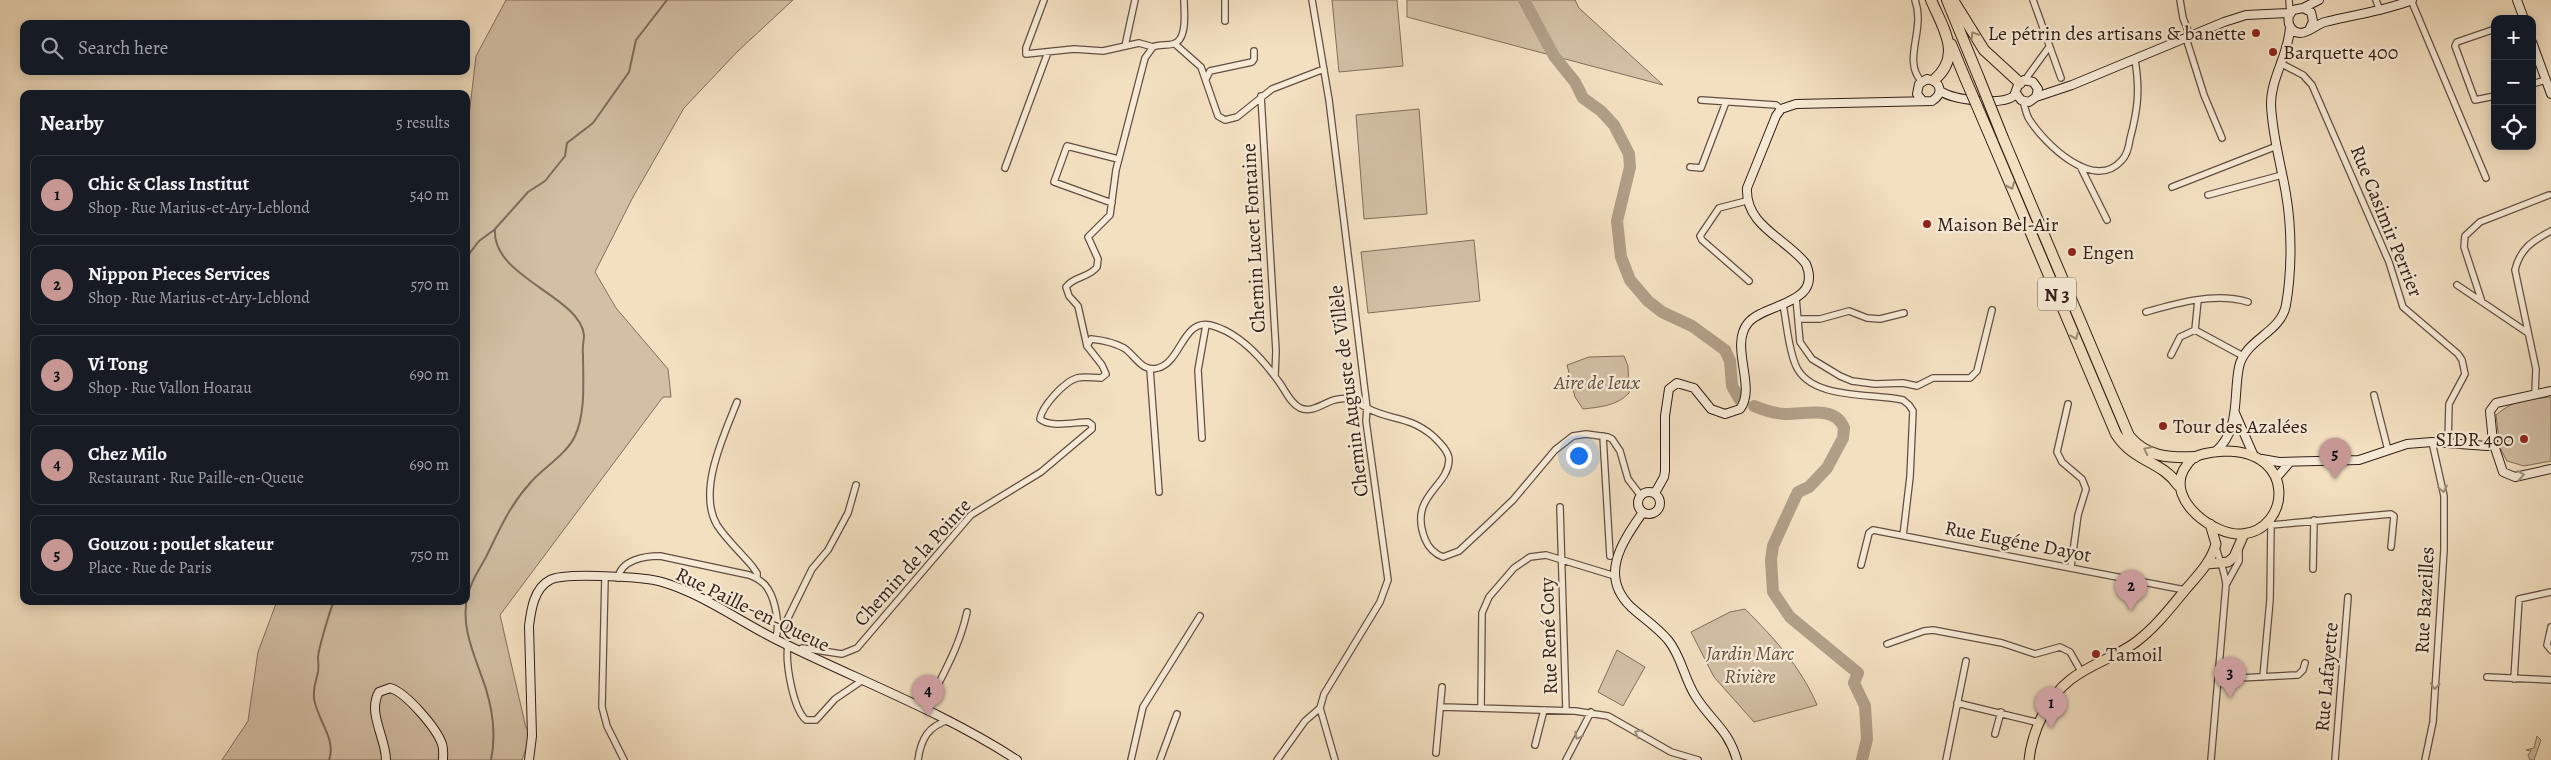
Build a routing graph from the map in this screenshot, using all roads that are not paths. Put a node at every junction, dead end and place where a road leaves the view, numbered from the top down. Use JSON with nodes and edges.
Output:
{"nodes":[{"id":1,"x":1044,"y":0,"type":"edge"},
{"id":2,"x":1135,"y":0,"type":"edge"},
{"id":3,"x":1184,"y":0,"type":"edge"},
{"id":4,"x":1225,"y":0,"type":"edge"},
{"id":5,"x":1312,"y":0,"type":"edge"},
{"id":6,"x":1915,"y":0,"type":"edge"},
{"id":7,"x":1931,"y":0,"type":"edge"},
{"id":8,"x":1947,"y":0,"type":"edge"},
{"id":9,"x":1953,"y":0,"type":"edge"},
{"id":10,"x":2033,"y":0,"type":"edge"},
{"id":11,"x":2180,"y":0,"type":"edge"},
{"id":12,"x":2289,"y":0,"type":"edge"},
{"id":13,"x":2319,"y":0,"type":"edge"},
{"id":14,"x":2376,"y":0,"type":"edge"},
{"id":15,"x":2412,"y":0,"type":"edge"},
{"id":16,"x":2517,"y":0,"type":"edge"},
{"id":17,"x":2303,"y":8,"type":"junction"},
{"id":18,"x":2380,"y":11,"type":"junction"},
{"id":19,"x":2265,"y":13,"type":"junction"},
{"id":20,"x":2290,"y":13,"type":"junction"},
{"id":21,"x":2523,"y":15,"type":"edge"},
{"id":22,"x":2313,"y":16,"type":"junction"},
{"id":23,"x":1225,"y":21,"type":"dead end"},
{"id":24,"x":2325,"y":22,"type":"junction"},
{"id":25,"x":2289,"y":26,"type":"junction"},
{"id":26,"x":2309,"y":30,"type":"junction"},
{"id":27,"x":2491,"y":30,"type":"edge"},
{"id":28,"x":2300,"y":33,"type":"junction"},
{"id":29,"x":2188,"y":37,"type":"junction"},
{"id":30,"x":1175,"y":44,"type":"junction"},
{"id":31,"x":1125,"y":46,"type":"junction"},
{"id":32,"x":1153,"y":47,"type":"junction"},
{"id":33,"x":2049,"y":47,"type":"junction"},
{"id":34,"x":1254,"y":51,"type":"dead end"},
{"id":35,"x":1048,"y":52,"type":"junction"},
{"id":36,"x":2284,"y":52,"type":"junction"},
{"id":37,"x":2536,"y":53,"type":"edge"},
{"id":38,"x":2135,"y":60,"type":"junction"},
{"id":39,"x":2280,"y":63,"type":"junction"},
{"id":40,"x":1324,"y":69,"type":"junction"},
{"id":41,"x":2034,"y":70,"type":"junction"},
{"id":42,"x":2061,"y":78,"type":"dead end"},
{"id":43,"x":1206,"y":79,"type":"junction"},
{"id":44,"x":1934,"y":80,"type":"junction"},
{"id":45,"x":2546,"y":80,"type":"junction"},
{"id":46,"x":1921,"y":81,"type":"junction"},
{"id":47,"x":2023,"y":81,"type":"junction"},
{"id":48,"x":2536,"y":83,"type":"edge"},
{"id":49,"x":2036,"y":85,"type":"junction"},
{"id":50,"x":1917,"y":90,"type":"junction"},
{"id":51,"x":2057,"y":90,"type":"junction"},
{"id":52,"x":1940,"y":91,"type":"junction"},
{"id":53,"x":2016,"y":93,"type":"junction"},
{"id":54,"x":2551,"y":94,"type":"edge"},
{"id":55,"x":1261,"y":96,"type":"junction"},
{"id":56,"x":2491,"y":97,"type":"edge"},
{"id":57,"x":1701,"y":100,"type":"dead end"},
{"id":58,"x":1922,"y":100,"type":"junction"},
{"id":59,"x":1936,"y":100,"type":"junction"},
{"id":60,"x":2028,"y":100,"type":"junction"},
{"id":61,"x":1904,"y":101,"type":"junction"},
{"id":62,"x":1726,"y":102,"type":"junction"},
{"id":63,"x":1781,"y":109,"type":"junction"},
{"id":64,"x":2222,"y":138,"type":"dead end"},
{"id":65,"x":2276,"y":146,"type":"junction"},
{"id":66,"x":1118,"y":159,"type":"junction"},
{"id":67,"x":2080,"y":166,"type":"junction"},
{"id":68,"x":1690,"y":167,"type":"dead end"},
{"id":69,"x":1006,"y":168,"type":"dead end"},
{"id":70,"x":2282,"y":175,"type":"junction"},
{"id":71,"x":2486,"y":178,"type":"dead end"},
{"id":72,"x":2172,"y":187,"type":"dead end"},
{"id":73,"x":2208,"y":195,"type":"dead end"},
{"id":74,"x":2549,"y":195,"type":"dead end"},
{"id":75,"x":1746,"y":201,"type":"junction"},
{"id":76,"x":1112,"y":204,"type":"junction"},
{"id":77,"x":2034,"y":212,"type":"junction"},
{"id":78,"x":2044,"y":219,"type":"dead end"},
{"id":79,"x":2107,"y":220,"type":"dead end"},
{"id":80,"x":2551,"y":232,"type":"edge"},
{"id":81,"x":1748,"y":281,"type":"dead end"},
{"id":82,"x":2071,"y":284,"type":"dead end"},
{"id":83,"x":2457,"y":285,"type":"dead end"},
{"id":84,"x":1796,"y":298,"type":"junction"},
{"id":85,"x":2198,"y":300,"type":"junction"},
{"id":86,"x":2071,"y":302,"type":"junction"},
{"id":87,"x":2248,"y":302,"type":"dead end"},
{"id":88,"x":2482,"y":302,"type":"junction"},
{"id":89,"x":1783,"y":305,"type":"junction"},
{"id":90,"x":1992,"y":310,"type":"dead end"},
{"id":91,"x":2146,"y":312,"type":"dead end"},
{"id":92,"x":1904,"y":313,"type":"dead end"},
{"id":93,"x":1800,"y":319,"type":"junction"},
{"id":94,"x":1206,"y":325,"type":"junction"},
{"id":95,"x":2195,"y":330,"type":"junction"},
{"id":96,"x":2528,"y":333,"type":"junction"},
{"id":97,"x":1087,"y":346,"type":"junction"},
{"id":98,"x":2171,"y":355,"type":"dead end"},
{"id":99,"x":2243,"y":356,"type":"junction"},
{"id":100,"x":1150,"y":369,"type":"junction"},
{"id":101,"x":1275,"y":377,"type":"junction"},
{"id":102,"x":2551,"y":391,"type":"edge"},
{"id":103,"x":2535,"y":394,"type":"junction"},
{"id":104,"x":2374,"y":395,"type":"dead end"},
{"id":105,"x":737,"y":402,"type":"dead end"},
{"id":106,"x":2068,"y":404,"type":"dead end"},
{"id":107,"x":1367,"y":408,"type":"junction"},
{"id":108,"x":2235,"y":413,"type":"junction"},
{"id":109,"x":1603,"y":436,"type":"junction"},
{"id":110,"x":1202,"y":438,"type":"dead end"},
{"id":111,"x":2432,"y":442,"type":"junction"},
{"id":112,"x":2448,"y":443,"type":"junction"},
{"id":113,"x":2490,"y":444,"type":"junction"},
{"id":114,"x":2388,"y":450,"type":"junction"},
{"id":115,"x":2216,"y":452,"type":"junction"},
{"id":116,"x":2253,"y":454,"type":"junction"},
{"id":117,"x":2195,"y":457,"type":"junction"},
{"id":118,"x":2262,"y":460,"type":"junction"},
{"id":119,"x":2290,"y":462,"type":"junction"},
{"id":120,"x":2551,"y":469,"type":"edge"},
{"id":121,"x":2277,"y":478,"type":"junction"},
{"id":122,"x":856,"y":485,"type":"dead end"},
{"id":123,"x":2178,"y":485,"type":"junction"},
{"id":124,"x":1159,"y":492,"type":"dead end"},
{"id":125,"x":1655,"y":493,"type":"junction"},
{"id":126,"x":1641,"y":496,"type":"junction"},
{"id":127,"x":1560,"y":507,"type":"dead end"},
{"id":128,"x":1642,"y":512,"type":"junction"},
{"id":129,"x":2314,"y":520,"type":"junction"},
{"id":130,"x":2269,"y":523,"type":"junction"},
{"id":131,"x":2210,"y":524,"type":"junction"},
{"id":132,"x":2244,"y":534,"type":"junction"},
{"id":133,"x":1903,"y":536,"type":"junction"},
{"id":134,"x":2216,"y":544,"type":"junction"},
{"id":135,"x":2391,"y":547,"type":"dead end"},
{"id":136,"x":2239,"y":548,"type":"junction"},
{"id":137,"x":1610,"y":556,"type":"dead end"},
{"id":138,"x":1562,"y":560,"type":"junction"},
{"id":139,"x":2220,"y":562,"type":"junction"},
{"id":140,"x":2207,"y":564,"type":"junction"},
{"id":141,"x":1861,"y":565,"type":"dead end"},
{"id":142,"x":2071,"y":567,"type":"junction"},
{"id":143,"x":2313,"y":569,"type":"dead end"},
{"id":144,"x":1615,"y":576,"type":"junction"},
{"id":145,"x":605,"y":577,"type":"junction"},
{"id":146,"x":618,"y":578,"type":"junction"},
{"id":147,"x":757,"y":578,"type":"junction"},
{"id":148,"x":2226,"y":585,"type":"junction"},
{"id":149,"x":2185,"y":590,"type":"junction"},
{"id":150,"x":2551,"y":592,"type":"edge"},
{"id":151,"x":2348,"y":597,"type":"dead end"},
{"id":152,"x":967,"y":612,"type":"dead end"},
{"id":153,"x":1200,"y":616,"type":"dead end"},
{"id":154,"x":778,"y":627,"type":"junction"},
{"id":155,"x":2551,"y":627,"type":"edge"},
{"id":156,"x":775,"y":639,"type":"junction"},
{"id":157,"x":1887,"y":644,"type":"dead end"},
{"id":158,"x":788,"y":645,"type":"junction"},
{"id":159,"x":2551,"y":650,"type":"edge"},
{"id":160,"x":799,"y":651,"type":"junction"},
{"id":161,"x":1966,"y":661,"type":"dead end"},
{"id":162,"x":2305,"y":663,"type":"dead end"},
{"id":163,"x":2082,"y":672,"type":"junction"},
{"id":164,"x":2264,"y":677,"type":"junction"},
{"id":165,"x":2487,"y":677,"type":"dead end"},
{"id":166,"x":2514,"y":679,"type":"junction"},
{"id":167,"x":863,"y":680,"type":"junction"},
{"id":168,"x":2220,"y":680,"type":"junction"},
{"id":169,"x":2551,"y":680,"type":"edge"},
{"id":170,"x":1442,"y":687,"type":"dead end"},
{"id":171,"x":1957,"y":703,"type":"junction"},
{"id":172,"x":1442,"y":707,"type":"junction"},
{"id":173,"x":1320,"y":708,"type":"junction"},
{"id":174,"x":1481,"y":708,"type":"junction"},
{"id":175,"x":926,"y":709,"type":"junction"},
{"id":176,"x":1544,"y":710,"type":"junction"},
{"id":177,"x":1566,"y":710,"type":"junction"},
{"id":178,"x":1591,"y":712,"type":"junction"},
{"id":179,"x":2001,"y":712,"type":"junction"},
{"id":180,"x":1177,"y":714,"type":"dead end"},
{"id":181,"x":949,"y":720,"type":"junction"},
{"id":182,"x":2040,"y":723,"type":"junction"},
{"id":183,"x":1995,"y":734,"type":"dead end"},
{"id":184,"x":1535,"y":745,"type":"dead end"},
{"id":185,"x":1436,"y":753,"type":"dead end"},
{"id":186,"x":386,"y":760,"type":"edge"},
{"id":187,"x":443,"y":760,"type":"edge"},
{"id":188,"x":529,"y":760,"type":"edge"},
{"id":189,"x":624,"y":760,"type":"edge"},
{"id":190,"x":918,"y":760,"type":"edge"},
{"id":191,"x":1017,"y":760,"type":"edge"},
{"id":192,"x":1131,"y":760,"type":"edge"},
{"id":193,"x":1160,"y":760,"type":"edge"},
{"id":194,"x":1277,"y":760,"type":"edge"},
{"id":195,"x":1335,"y":760,"type":"edge"},
{"id":196,"x":1566,"y":760,"type":"edge"},
{"id":197,"x":1698,"y":760,"type":"edge"},
{"id":198,"x":1737,"y":760,"type":"edge"},
{"id":199,"x":1946,"y":760,"type":"edge"},
{"id":200,"x":2029,"y":760,"type":"edge"},
{"id":201,"x":2211,"y":760,"type":"edge"},
{"id":202,"x":2335,"y":760,"type":"edge"},
{"id":203,"x":2424,"y":760,"type":"edge"}],
"edges":[{"from":1,"to":35,"type":"street"},
{"from":2,"to":31,"type":"street"},
{"from":3,"to":30,"type":"street"},
{"from":4,"to":23,"type":"street"},
{"from":5,"to":40,"type":"street","name":"Chemin Auguste de Villèle"},
{"from":6,"to":46,"type":"street"},
{"from":7,"to":44,"type":"highway"},
{"from":7,"to":123,"type":"highway","number":"N 3","one_way":true,"bridge":true},
{"from":8,"to":77,"type":"highway","number":"N 3","bridge":true},
{"from":47,"to":9,"type":"highway","one_way":true},
{"from":10,"to":33,"type":"street"},
{"from":11,"to":29,"type":"street"},
{"from":12,"to":20,"type":"street"},
{"from":13,"to":17,"type":"main road"},
{"from":13,"to":22,"type":"main road"},
{"from":14,"to":18,"type":"street"},
{"from":15,"to":18,"type":"main road"},
{"from":15,"to":71,"type":"street"},
{"from":16,"to":21,"type":"main road"},
{"from":17,"to":20,"type":"main road"},
{"from":17,"to":22,"type":"main road"},
{"from":18,"to":24,"type":"main road"},
{"from":19,"to":20,"type":"main road"},
{"from":19,"to":25,"type":"main road"},
{"from":19,"to":29,"type":"main road"},
{"from":20,"to":25,"type":"main road"},
{"from":22,"to":24,"type":"main road"},
{"from":22,"to":26,"type":"main road"},
{"from":24,"to":26,"type":"main road"},
{"from":25,"to":28,"type":"main road"},
{"from":25,"to":36,"type":"main road"},
{"from":26,"to":28,"type":"main road"},
{"from":27,"to":56,"type":"street"},
{"from":28,"to":36,"type":"main road"},
{"from":29,"to":38,"type":"main road"},
{"from":29,"to":64,"type":"street"},
{"from":30,"to":32,"type":"street"},
{"from":30,"to":43,"type":"street"},
{"from":31,"to":32,"type":"street"},
{"from":31,"to":35,"type":"street"},
{"from":32,"to":66,"type":"street","name":"Chemin de la Pointe"},
{"from":33,"to":41,"type":"street"},
{"from":33,"to":42,"type":"street"},
{"from":34,"to":43,"type":"street"},
{"from":35,"to":69,"type":"street"},
{"from":36,"to":39,"type":"main road"},
{"from":37,"to":45,"type":"main road"},
{"from":38,"to":51,"type":"main road"},
{"from":38,"to":67,"type":"street"},
{"from":39,"to":65,"type":"main road"},
{"from":39,"to":112,"type":"street","name":"Rue Casimir Perrier"},
{"from":40,"to":55,"type":"street"},
{"from":40,"to":107,"type":"street","name":"Chemin Auguste de Villèle"},
{"from":41,"to":47,"type":"street"},
{"from":41,"to":49,"type":"street"},
{"from":43,"to":55,"type":"street"},
{"from":44,"to":46,"type":"main road"},
{"from":44,"to":52,"type":"main road"},
{"from":45,"to":48,"type":"street"},
{"from":45,"to":54,"type":"main road"},
{"from":46,"to":50,"type":"main road"},
{"from":47,"to":49,"type":"main road"},
{"from":47,"to":53,"type":"main road"},
{"from":49,"to":51,"type":"main road"},
{"from":49,"to":60,"type":"main road"},
{"from":50,"to":58,"type":"main road"},
{"from":50,"to":61,"type":"main road"},
{"from":51,"to":60,"type":"main road"},
{"from":52,"to":53,"type":"main road"},
{"from":52,"to":59,"type":"main road"},
{"from":53,"to":60,"type":"main road"},
{"from":55,"to":101,"type":"street","name":"Chemin Lucet Fontaine"},
{"from":57,"to":62,"type":"street"},
{"from":58,"to":59,"type":"main road"},
{"from":58,"to":61,"type":"main road"},
{"from":59,"to":60,"type":"main road"},
{"from":60,"to":67,"type":"street"},
{"from":61,"to":63,"type":"main road"},
{"from":62,"to":63,"type":"street"},
{"from":62,"to":68,"type":"street"},
{"from":63,"to":75,"type":"main road"},
{"from":65,"to":70,"type":"main road"},
{"from":65,"to":72,"type":"street"},
{"from":66,"to":76,"type":"street","name":"Chemin de la Pointe"},
{"from":66,"to":76,"type":"street"},
{"from":67,"to":79,"type":"street"},
{"from":70,"to":73,"type":"street"},
{"from":70,"to":99,"type":"main road"},
{"from":74,"to":88,"type":"street"},
{"from":75,"to":81,"type":"street"},
{"from":75,"to":84,"type":"main road"},
{"from":76,"to":97,"type":"street","name":"Chemin de la Pointe"},
{"from":77,"to":78,"type":"highway"},
{"from":77,"to":86,"type":"highway","number":"N 3"},
{"from":80,"to":96,"type":"street"},
{"from":82,"to":86,"type":"highway"},
{"from":83,"to":88,"type":"street"},
{"from":84,"to":89,"type":"main road"},
{"from":84,"to":93,"type":"street"},
{"from":85,"to":87,"type":"street"},
{"from":85,"to":91,"type":"street"},
{"from":85,"to":95,"type":"street"},
{"from":117,"to":86,"type":"highway","number":"N 3","one_way":true},
{"from":88,"to":96,"type":"street"},
{"from":89,"to":125,"type":"main road"},
{"from":89,"to":133,"type":"street"},
{"from":90,"to":93,"type":"street"},
{"from":92,"to":93,"type":"street"},
{"from":94,"to":100,"type":"street"},
{"from":94,"to":101,"type":"street"},
{"from":94,"to":110,"type":"street"},
{"from":95,"to":98,"type":"street"},
{"from":95,"to":99,"type":"street"},
{"from":96,"to":103,"type":"street"},
{"from":97,"to":100,"type":"street"},
{"from":97,"to":160,"type":"street","name":"Chemin de la Pointe"},
{"from":99,"to":108,"type":"main road"},
{"from":100,"to":124,"type":"street"},
{"from":101,"to":107,"type":"street"},
{"from":102,"to":103,"type":"main road"},
{"from":103,"to":113,"type":"main road"},
{"from":104,"to":114,"type":"street"},
{"from":105,"to":147,"type":"street"},
{"from":106,"to":142,"type":"street"},
{"from":107,"to":109,"type":"street"},
{"from":107,"to":173,"type":"street","name":"Chemin Auguste de Villèle"},
{"from":108,"to":115,"type":"main road"},
{"from":108,"to":116,"type":"main road"},
{"from":109,"to":126,"type":"street"},
{"from":109,"to":137,"type":"street"},
{"from":111,"to":112,"type":"main road"},
{"from":111,"to":114,"type":"main road"},
{"from":111,"to":203,"type":"street","name":"Rue Bazeilles","one_way":true},
{"from":112,"to":113,"type":"main road"},
{"from":113,"to":120,"type":"main road","one_way":true},
{"from":114,"to":119,"type":"main road"},
{"from":115,"to":116,"type":"main road","number":"N 3"},
{"from":115,"to":117,"type":"main road","number":"N 3"},
{"from":116,"to":118,"type":"main road","number":"N 3"},
{"from":117,"to":123,"type":"main road"},
{"from":118,"to":119,"type":"main road"},
{"from":118,"to":121,"type":"main road","number":"N 3"},
{"from":119,"to":121,"type":"main road"},
{"from":121,"to":130,"type":"main road"},
{"from":122,"to":154,"type":"street"},
{"from":123,"to":131,"type":"main road","number":"N 3"},
{"from":125,"to":126,"type":"main road"},
{"from":125,"to":128,"type":"main road"},
{"from":126,"to":128,"type":"main road"},
{"from":127,"to":138,"type":"street","name":"Rue René Coty"},
{"from":128,"to":144,"type":"main road"},
{"from":129,"to":130,"type":"street"},
{"from":129,"to":135,"type":"street"},
{"from":129,"to":143,"type":"street"},
{"from":130,"to":132,"type":"main road"},
{"from":130,"to":164,"type":"street"},
{"from":131,"to":132,"type":"main road","number":"N 3"},
{"from":131,"to":134,"type":"main road"},
{"from":132,"to":136,"type":"main road"},
{"from":133,"to":141,"type":"street","name":"Rue Eugéne Dayot"},
{"from":133,"to":142,"type":"street","name":"Rue Eugéne Dayot"},
{"from":134,"to":139,"type":"street"},
{"from":134,"to":140,"type":"main road"},
{"from":136,"to":139,"type":"main road"},
{"from":136,"to":148,"type":"street"},
{"from":138,"to":144,"type":"street","name":"Rue René Coty"},
{"from":138,"to":174,"type":"street","name":"Rue René Coty"},
{"from":138,"to":177,"type":"street","name":"Rue René Coty"},
{"from":139,"to":140,"type":"main road"},
{"from":139,"to":148,"type":"street"},
{"from":140,"to":149,"type":"main road"},
{"from":142,"to":149,"type":"street","name":"Rue Eugéne Dayot"},
{"from":144,"to":198,"type":"main road"},
{"from":145,"to":146,"type":"main road","name":"Rue Paille-en-Queue"},
{"from":145,"to":188,"type":"main road","name":"Rue Paille-en-Queue"},
{"from":145,"to":189,"type":"street"},
{"from":146,"to":147,"type":"street"},
{"from":146,"to":156,"type":"main road","name":"Rue Paille-en-Queue"},
{"from":147,"to":154,"type":"street"},
{"from":148,"to":168,"type":"street"},
{"from":149,"to":163,"type":"main road"},
{"from":150,"to":166,"type":"street"},
{"from":151,"to":202,"type":"street","name":"Rue Lafayette"},
{"from":152,"to":175,"type":"street"},
{"from":153,"to":192,"type":"street"},
{"from":154,"to":156,"type":"street"},
{"from":155,"to":159,"type":"street"},
{"from":156,"to":158,"type":"main road","name":"Rue Paille-en-Queue"},
{"from":157,"to":163,"type":"street"},
{"from":158,"to":160,"type":"main road","name":"Rue Paille-en-Queue"},
{"from":158,"to":167,"type":"street"},
{"from":160,"to":167,"type":"main road","name":"Rue Paille-en-Queue"},
{"from":161,"to":171,"type":"street"},
{"from":162,"to":164,"type":"street"},
{"from":163,"to":182,"type":"main road"},
{"from":164,"to":168,"type":"street"},
{"from":165,"to":166,"type":"street"},
{"from":166,"to":169,"type":"street"},
{"from":167,"to":175,"type":"main road","name":"Rue Paille-en-Queue"},
{"from":168,"to":201,"type":"street"},
{"from":170,"to":172,"type":"street"},
{"from":171,"to":179,"type":"street"},
{"from":171,"to":199,"type":"street"},
{"from":172,"to":174,"type":"street"},
{"from":172,"to":185,"type":"street"},
{"from":173,"to":194,"type":"street"},
{"from":173,"to":195,"type":"street"},
{"from":174,"to":176,"type":"street"},
{"from":175,"to":181,"type":"main road","name":"Rue Paille-en-Queue"},
{"from":176,"to":177,"type":"street"},
{"from":176,"to":184,"type":"street"},
{"from":177,"to":178,"type":"street"},
{"from":178,"to":196,"type":"street","one_way":true},
{"from":197,"to":178,"type":"street","one_way":true},
{"from":179,"to":182,"type":"street"},
{"from":179,"to":183,"type":"street"},
{"from":180,"to":193,"type":"street"},
{"from":181,"to":190,"type":"street"},
{"from":181,"to":191,"type":"main road","name":"Rue Paille-en-Queue"},
{"from":182,"to":200,"type":"main road"},
{"from":186,"to":187,"type":"main road"}]}
